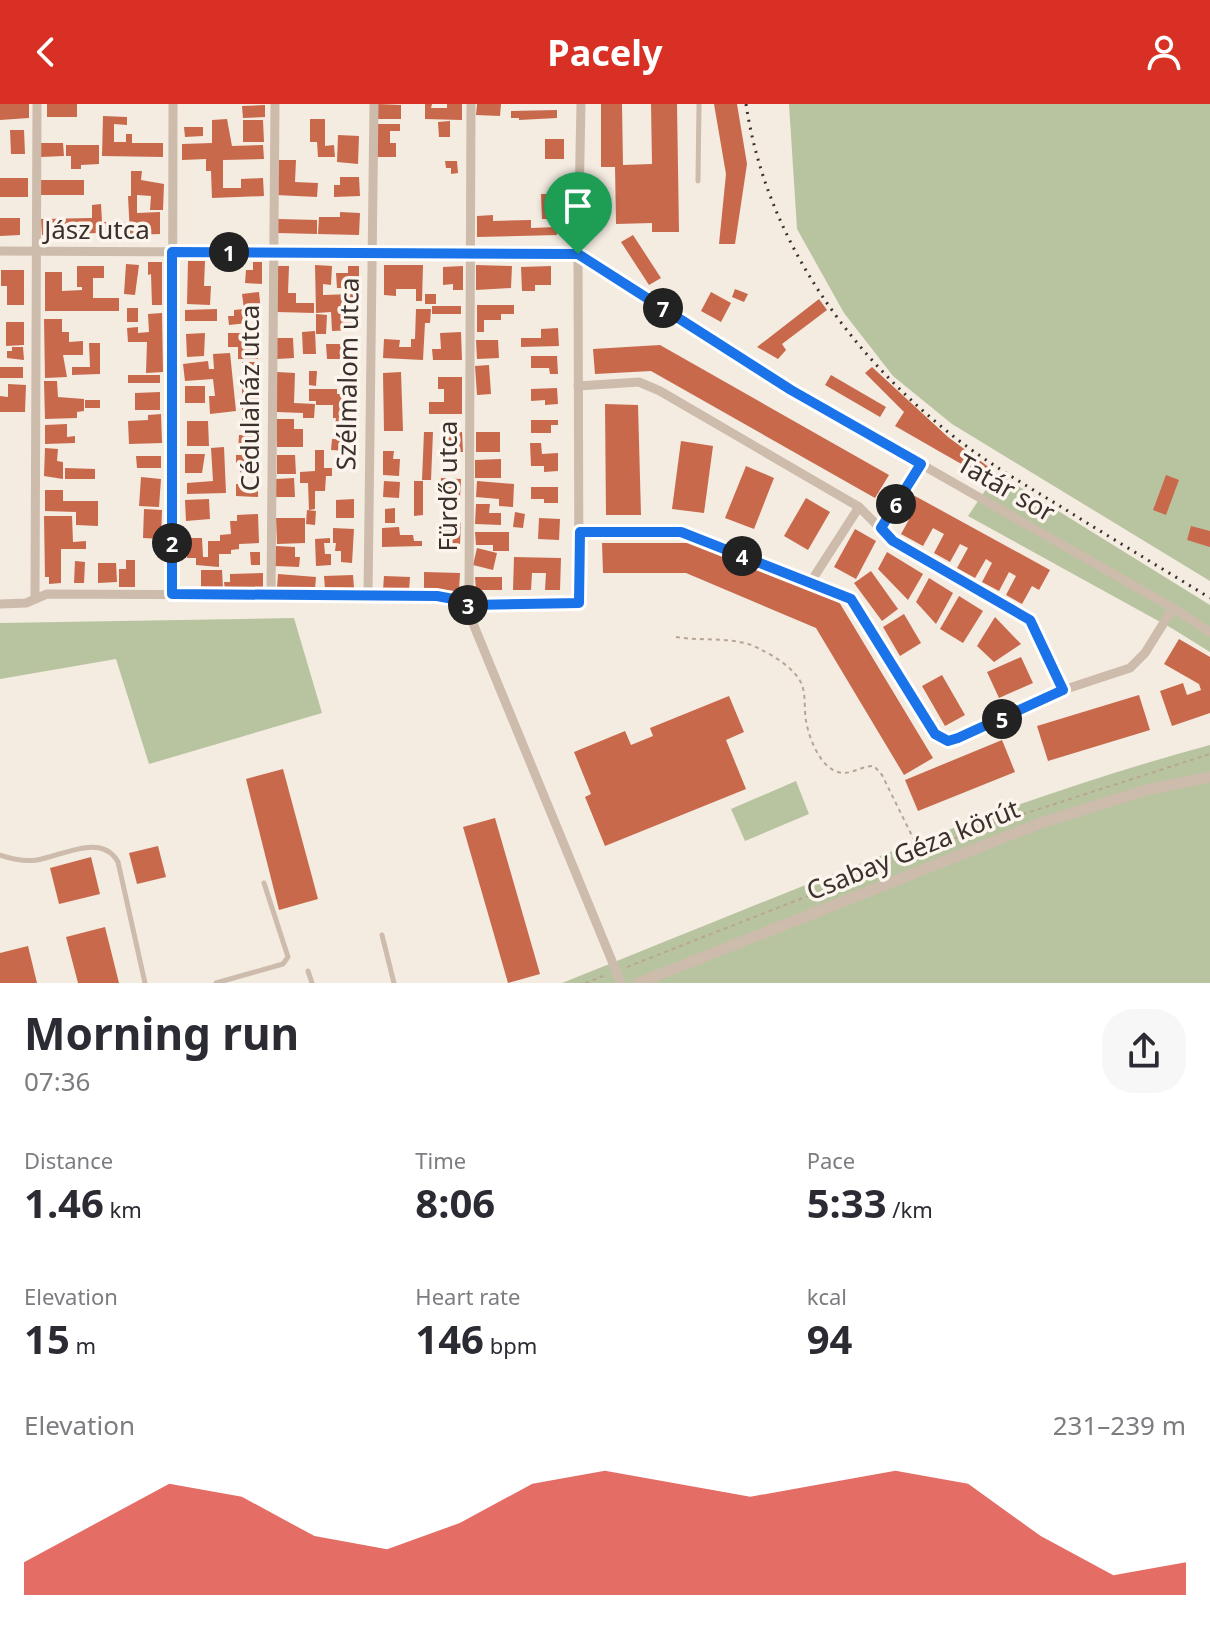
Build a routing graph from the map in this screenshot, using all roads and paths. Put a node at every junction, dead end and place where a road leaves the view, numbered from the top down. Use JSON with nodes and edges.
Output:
{"nodes":[{"id":1,"x":37,"y":104,"type":"edge"},
{"id":2,"x":173,"y":104,"type":"edge"},
{"id":3,"x":275,"y":104,"type":"edge"},
{"id":4,"x":374,"y":104,"type":"edge"},
{"id":5,"x":471,"y":104,"type":"edge"},
{"id":6,"x":581,"y":104,"type":"edge"},
{"id":7,"x":699,"y":104,"type":"edge"},
{"id":8,"x":698,"y":181,"type":"dead end"},
{"id":9,"x":0,"y":251,"type":"edge"},
{"id":10,"x":37,"y":251,"type":"junction"},
{"id":11,"x":172,"y":252,"type":"junction"},
{"id":12,"x":272,"y":253,"type":"junction"},
{"id":13,"x":371,"y":253,"type":"junction"},
{"id":14,"x":472,"y":254,"type":"junction"},
{"id":15,"x":578,"y":254,"type":"junction"},
{"id":16,"x":578,"y":386,"type":"junction"},
{"id":17,"x":921,"y":464,"type":"junction"},
{"id":18,"x":859,"y":507,"type":"junction"},
{"id":19,"x":881,"y":528,"type":"junction"},
{"id":20,"x":580,"y":532,"type":"junction"},
{"id":21,"x":810,"y":583,"type":"junction"},
{"id":22,"x":172,"y":594,"type":"junction"},
{"id":23,"x":368,"y":596,"type":"junction"},
{"id":24,"x":271,"y":597,"type":"junction"},
{"id":25,"x":35,"y":598,"type":"junction"},
{"id":26,"x":0,"y":604,"type":"edge"},
{"id":27,"x":469,"y":605,"type":"junction"},
{"id":28,"x":1173,"y":608,"type":"junction"},
{"id":29,"x":1210,"y":632,"type":"edge"},
{"id":30,"x":676,"y":637,"type":"dead end"},
{"id":31,"x":1063,"y":690,"type":"junction"},
{"id":32,"x":1210,"y":754,"type":"edge"},
{"id":33,"x":1210,"y":777,"type":"edge"},
{"id":34,"x":920,"y":852,"type":"junction"},
{"id":35,"x":0,"y":855,"type":"edge"},
{"id":36,"x":264,"y":883,"type":"dead end"},
{"id":37,"x":382,"y":935,"type":"dead end"},
{"id":38,"x":308,"y":971,"type":"dead end"},
{"id":39,"x":616,"y":971,"type":"junction"},
{"id":40,"x":145,"y":983,"type":"edge"},
{"id":41,"x":216,"y":983,"type":"edge"},
{"id":42,"x":312,"y":983,"type":"edge"},
{"id":43,"x":394,"y":983,"type":"edge"},
{"id":44,"x":585,"y":983,"type":"edge"},
{"id":45,"x":621,"y":983,"type":"edge"},
{"id":46,"x":638,"y":983,"type":"edge"}],
"edges":[{"from":1,"to":10,"type":"street"},
{"from":2,"to":11,"type":"street"},
{"from":3,"to":12,"type":"street","name":"Cédulaház utca"},
{"from":4,"to":13,"type":"street","name":"Szélmalom utca"},
{"from":5,"to":14,"type":"street","name":"Fürdő utca"},
{"from":6,"to":15,"type":"street"},
{"from":7,"to":8,"type":"lane"},
{"from":9,"to":10,"type":"street","name":"Jász utca"},
{"from":10,"to":11,"type":"street","name":"Jász utca"},
{"from":10,"to":25,"type":"street"},
{"from":11,"to":12,"type":"street","name":"Jász utca"},
{"from":11,"to":22,"type":"street"},
{"from":12,"to":13,"type":"street","name":"Jász utca"},
{"from":12,"to":24,"type":"street","name":"Cédulaház utca"},
{"from":13,"to":14,"type":"street","name":"Jász utca"},
{"from":13,"to":23,"type":"street","name":"Szélmalom utca"},
{"from":14,"to":15,"type":"street","name":"Jász utca"},
{"from":14,"to":27,"type":"street","name":"Fürdő utca"},
{"from":15,"to":16,"type":"street"},
{"from":15,"to":17,"type":"street","name":"Tatár sor"},
{"from":16,"to":18,"type":"street"},
{"from":16,"to":20,"type":"street"},
{"from":17,"to":19,"type":"street"},
{"from":17,"to":28,"type":"street","name":"Tatár sor"},
{"from":18,"to":19,"type":"street"},
{"from":18,"to":21,"type":"street"},
{"from":19,"to":31,"type":"street"},
{"from":20,"to":21,"type":"street"},
{"from":20,"to":27,"type":"street"},
{"from":21,"to":31,"type":"street"},
{"from":22,"to":24,"type":"street"},
{"from":22,"to":25,"type":"street"},
{"from":23,"to":24,"type":"street"},
{"from":23,"to":27,"type":"street"},
{"from":25,"to":26,"type":"street"},
{"from":27,"to":39,"type":"street","name":"Fürdő utca"},
{"from":28,"to":29,"type":"street","name":"Tatár sor"},
{"from":28,"to":31,"type":"street"},
{"from":30,"to":34,"type":"path"},
{"from":32,"to":34,"type":"path"},
{"from":33,"to":46,"type":"street","name":"Csabay Géza körút"},
{"from":34,"to":39,"type":"path"},
{"from":35,"to":40,"type":"lane"},
{"from":36,"to":41,"type":"lane"},
{"from":37,"to":43,"type":"lane"},
{"from":38,"to":42,"type":"lane"},
{"from":39,"to":44,"type":"path"},
{"from":39,"to":45,"type":"street","name":"Fürdő utca"}]}
